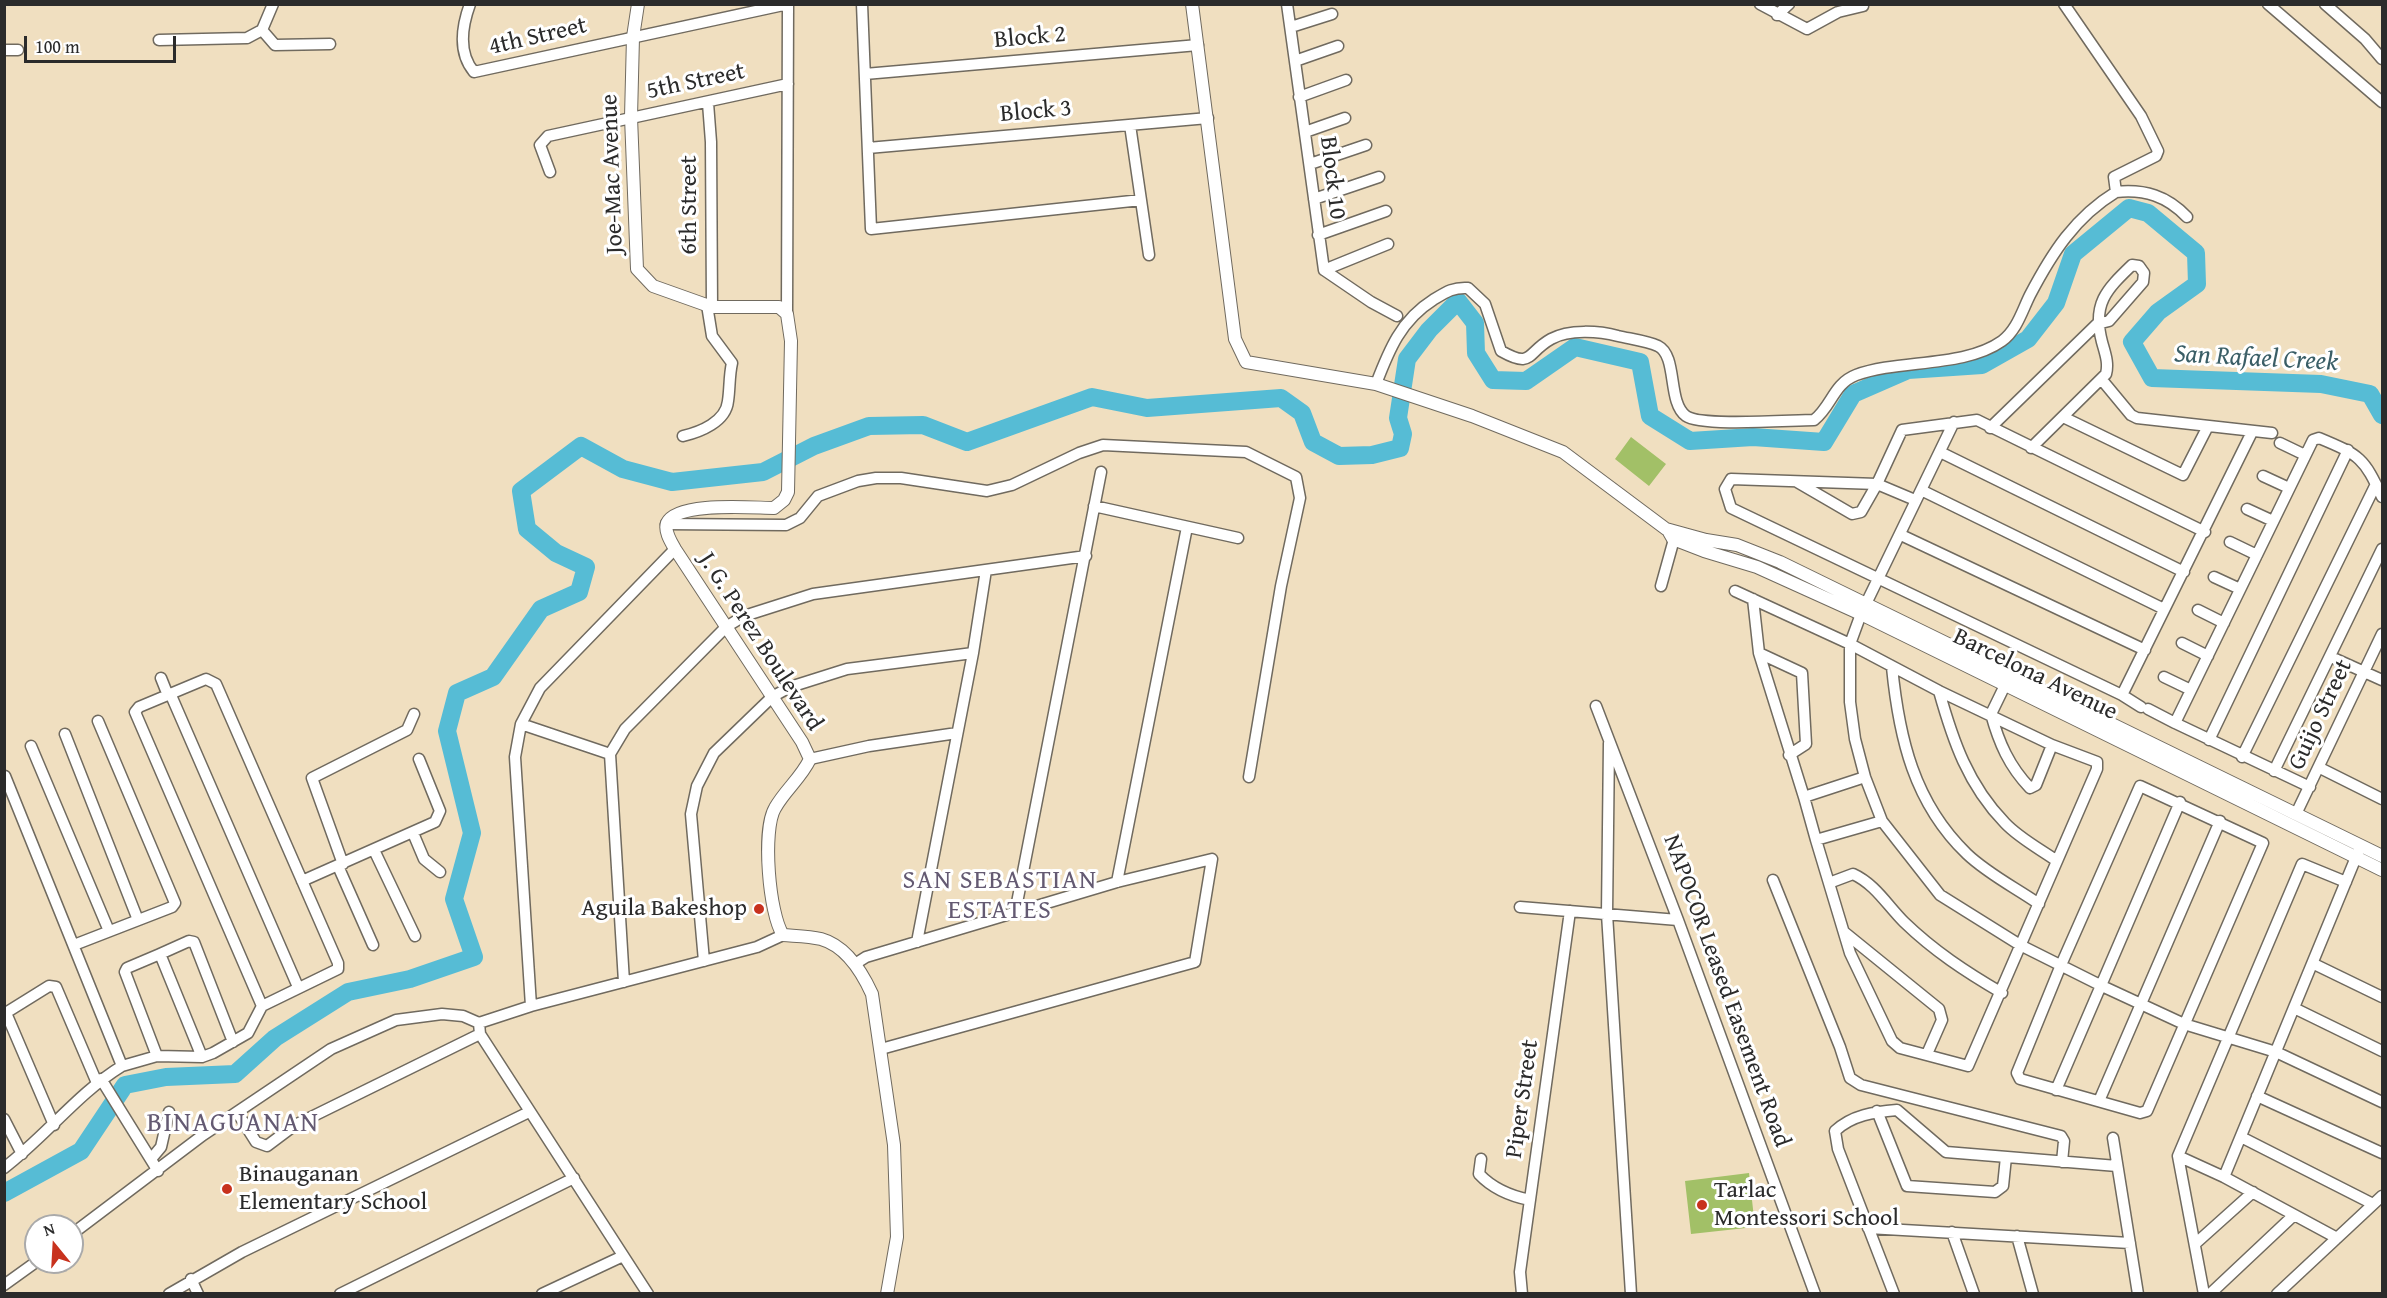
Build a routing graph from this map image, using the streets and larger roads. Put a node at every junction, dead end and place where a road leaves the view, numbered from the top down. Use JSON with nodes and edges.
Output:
{"nodes":[{"id":1,"x":273,"y":4,"type":"edge"},
{"id":2,"x":470,"y":4,"type":"edge"},
{"id":3,"x":638,"y":4,"type":"edge"},
{"id":4,"x":788,"y":4,"type":"edge"},
{"id":5,"x":862,"y":4,"type":"edge"},
{"id":6,"x":1192,"y":4,"type":"edge"},
{"id":7,"x":1287,"y":4,"type":"edge"},
{"id":8,"x":1760,"y":4,"type":"edge"},
{"id":9,"x":1789,"y":4,"type":"edge"},
{"id":10,"x":2064,"y":4,"type":"edge"},
{"id":11,"x":2268,"y":4,"type":"edge"},
{"id":12,"x":2325,"y":4,"type":"edge"},
{"id":13,"x":1863,"y":6,"type":"edge"},
{"id":14,"x":1332,"y":14,"type":"dead end"},
{"id":15,"x":1777,"y":15,"type":"junction"},
{"id":16,"x":1291,"y":27,"type":"junction"},
{"id":17,"x":261,"y":30,"type":"junction"},
{"id":18,"x":633,"y":38,"type":"junction"},
{"id":19,"x":159,"y":40,"type":"dead end"},
{"id":20,"x":330,"y":44,"type":"dead end"},
{"id":21,"x":1198,"y":45,"type":"junction"},
{"id":22,"x":1338,"y":46,"type":"dead end"},
{"id":23,"x":4,"y":50,"type":"edge"},
{"id":24,"x":18,"y":50,"type":"dead end"},
{"id":25,"x":2382,"y":59,"type":"edge"},
{"id":26,"x":1295,"y":61,"type":"junction"},
{"id":27,"x":866,"y":74,"type":"junction"},
{"id":28,"x":1346,"y":80,"type":"dead end"},
{"id":29,"x":788,"y":84,"type":"junction"},
{"id":30,"x":1299,"y":97,"type":"junction"},
{"id":31,"x":2382,"y":102,"type":"edge"},
{"id":32,"x":708,"y":103,"type":"junction"},
{"id":33,"x":631,"y":117,"type":"junction"},
{"id":34,"x":1208,"y":118,"type":"junction"},
{"id":35,"x":1345,"y":118,"type":"dead end"},
{"id":36,"x":1130,"y":125,"type":"junction"},
{"id":37,"x":1305,"y":132,"type":"junction"},
{"id":38,"x":1366,"y":146,"type":"dead end"},
{"id":39,"x":868,"y":148,"type":"junction"},
{"id":40,"x":1310,"y":164,"type":"junction"},
{"id":41,"x":550,"y":172,"type":"dead end"},
{"id":42,"x":1379,"y":177,"type":"dead end"},
{"id":43,"x":2116,"y":192,"type":"junction"},
{"id":44,"x":1314,"y":199,"type":"junction"},
{"id":45,"x":1141,"y":200,"type":"junction"},
{"id":46,"x":1386,"y":211,"type":"dead end"},
{"id":47,"x":2187,"y":217,"type":"dead end"},
{"id":48,"x":1318,"y":235,"type":"junction"},
{"id":49,"x":1388,"y":244,"type":"dead end"},
{"id":50,"x":1149,"y":255,"type":"dead end"},
{"id":51,"x":1324,"y":270,"type":"junction"},
{"id":52,"x":710,"y":306,"type":"junction"},
{"id":53,"x":787,"y":314,"type":"junction"},
{"id":54,"x":1397,"y":316,"type":"dead end"},
{"id":55,"x":2097,"y":324,"type":"junction"},
{"id":56,"x":2102,"y":380,"type":"junction"},
{"id":57,"x":1379,"y":385,"type":"junction"},
{"id":58,"x":2063,"y":417,"type":"junction"},
{"id":59,"x":1954,"y":422,"type":"junction"},
{"id":60,"x":1990,"y":428,"type":"junction"},
{"id":61,"x":2207,"y":428,"type":"junction"},
{"id":62,"x":2252,"y":432,"type":"junction"},
{"id":63,"x":2272,"y":433,"type":"dead end"},
{"id":64,"x":682,"y":436,"type":"dead end"},
{"id":65,"x":2280,"y":443,"type":"dead end"},
{"id":66,"x":2031,"y":448,"type":"junction"},
{"id":67,"x":2348,"y":450,"type":"junction"},
{"id":68,"x":1940,"y":452,"type":"junction"},
{"id":69,"x":2305,"y":455,"type":"junction"},
{"id":70,"x":1101,"y":472,"type":"dead end"},
{"id":71,"x":2263,"y":476,"type":"dead end"},
{"id":72,"x":1796,"y":481,"type":"junction"},
{"id":73,"x":2376,"y":483,"type":"junction"},
{"id":74,"x":1877,"y":484,"type":"junction"},
{"id":75,"x":2289,"y":488,"type":"junction"},
{"id":76,"x":1921,"y":490,"type":"junction"},
{"id":77,"x":2382,"y":497,"type":"edge"},
{"id":78,"x":1915,"y":500,"type":"junction"},
{"id":79,"x":1094,"y":506,"type":"junction"},
{"id":80,"x":2247,"y":509,"type":"dead end"},
{"id":81,"x":2273,"y":521,"type":"junction"},
{"id":82,"x":666,"y":524,"type":"junction"},
{"id":83,"x":1187,"y":527,"type":"junction"},
{"id":84,"x":2205,"y":532,"type":"junction"},
{"id":85,"x":1672,"y":533,"type":"junction"},
{"id":86,"x":1901,"y":535,"type":"junction"},
{"id":87,"x":1238,"y":538,"type":"dead end"},
{"id":88,"x":2230,"y":542,"type":"dead end"},
{"id":89,"x":675,"y":549,"type":"junction"},
{"id":90,"x":2382,"y":549,"type":"edge"},
{"id":91,"x":2257,"y":555,"type":"junction"},
{"id":92,"x":1086,"y":556,"type":"junction"},
{"id":93,"x":986,"y":570,"type":"junction"},
{"id":94,"x":2184,"y":572,"type":"junction"},
{"id":95,"x":2214,"y":577,"type":"dead end"},
{"id":96,"x":1879,"y":578,"type":"junction"},
{"id":97,"x":1661,"y":586,"type":"dead end"},
{"id":98,"x":2240,"y":589,"type":"junction"},
{"id":99,"x":1735,"y":591,"type":"dead end"},
{"id":100,"x":1754,"y":599,"type":"junction"},
{"id":101,"x":1864,"y":608,"type":"junction"},
{"id":102,"x":2164,"y":609,"type":"junction"},
{"id":103,"x":2198,"y":610,"type":"dead end"},
{"id":104,"x":2224,"y":623,"type":"junction"},
{"id":105,"x":726,"y":627,"type":"junction"},
{"id":106,"x":2382,"y":634,"type":"edge"},
{"id":107,"x":2182,"y":643,"type":"dead end"},
{"id":108,"x":1850,"y":644,"type":"junction"},
{"id":109,"x":2145,"y":650,"type":"junction"},
{"id":110,"x":973,"y":653,"type":"junction"},
{"id":111,"x":1759,"y":653,"type":"junction"},
{"id":112,"x":2208,"y":656,"type":"junction"},
{"id":113,"x":2331,"y":657,"type":"junction"},
{"id":114,"x":1892,"y":667,"type":"junction"},
{"id":115,"x":2365,"y":672,"type":"junction"},
{"id":116,"x":2164,"y":677,"type":"dead end"},
{"id":117,"x":161,"y":678,"type":"dead end"},
{"id":118,"x":2008,"y":679,"type":"junction"},
{"id":119,"x":2382,"y":680,"type":"edge"},
{"id":120,"x":2191,"y":690,"type":"junction"},
{"id":121,"x":1939,"y":692,"type":"junction"},
{"id":122,"x":170,"y":693,"type":"junction"},
{"id":123,"x":2122,"y":695,"type":"junction"},
{"id":124,"x":771,"y":697,"type":"junction"},
{"id":125,"x":1596,"y":706,"type":"dead end"},
{"id":126,"x":414,"y":714,"type":"dead end"},
{"id":127,"x":1991,"y":714,"type":"junction"},
{"id":128,"x":98,"y":721,"type":"dead end"},
{"id":129,"x":2175,"y":723,"type":"junction"},
{"id":130,"x":521,"y":724,"type":"junction"},
{"id":131,"x":957,"y":733,"type":"junction"},
{"id":132,"x":65,"y":734,"type":"dead end"},
{"id":133,"x":1609,"y":736,"type":"junction"},
{"id":134,"x":2209,"y":740,"type":"junction"},
{"id":135,"x":31,"y":746,"type":"dead end"},
{"id":136,"x":2052,"y":746,"type":"junction"},
{"id":137,"x":610,"y":754,"type":"junction"},
{"id":138,"x":1790,"y":755,"type":"junction"},
{"id":139,"x":2242,"y":756,"type":"junction"},
{"id":140,"x":419,"y":759,"type":"dead end"},
{"id":141,"x":810,"y":759,"type":"junction"},
{"id":142,"x":2320,"y":768,"type":"junction"},
{"id":143,"x":2274,"y":771,"type":"junction"},
{"id":144,"x":5,"y":776,"type":"edge"},
{"id":145,"x":1249,"y":777,"type":"dead end"},
{"id":146,"x":1865,"y":777,"type":"junction"},
{"id":147,"x":2310,"y":787,"type":"junction"},
{"id":148,"x":1804,"y":797,"type":"junction"},
{"id":149,"x":2382,"y":799,"type":"edge"},
{"id":150,"x":2180,"y":802,"type":"junction"},
{"id":151,"x":2296,"y":814,"type":"junction"},
{"id":152,"x":1882,"y":821,"type":"junction"},
{"id":153,"x":2220,"y":821,"type":"junction"},
{"id":154,"x":413,"y":833,"type":"junction"},
{"id":155,"x":1815,"y":840,"type":"junction"},
{"id":156,"x":374,"y":850,"type":"junction"},
{"id":157,"x":2359,"y":851,"type":"junction"},
{"id":158,"x":2382,"y":856,"type":"edge"},
{"id":159,"x":2057,"y":861,"type":"junction"},
{"id":160,"x":340,"y":865,"type":"junction"},
{"id":161,"x":2382,"y":870,"type":"edge"},
{"id":162,"x":440,"y":872,"type":"dead end"},
{"id":163,"x":302,"y":880,"type":"junction"},
{"id":164,"x":1773,"y":880,"type":"dead end"},
{"id":165,"x":1116,"y":882,"type":"junction"},
{"id":166,"x":2346,"y":882,"type":"junction"},
{"id":167,"x":1829,"y":884,"type":"junction"},
{"id":168,"x":2039,"y":904,"type":"junction"},
{"id":169,"x":1520,"y":907,"type":"dead end"},
{"id":170,"x":1570,"y":911,"type":"junction"},
{"id":171,"x":1015,"y":912,"type":"junction"},
{"id":172,"x":1607,"y":914,"type":"junction"},
{"id":173,"x":138,"y":920,"type":"junction"},
{"id":174,"x":1678,"y":920,"type":"junction"},
{"id":175,"x":109,"y":932,"type":"junction"},
{"id":176,"x":1844,"y":932,"type":"junction"},
{"id":177,"x":783,"y":934,"type":"junction"},
{"id":178,"x":415,"y":936,"type":"dead end"},
{"id":179,"x":917,"y":942,"type":"junction"},
{"id":180,"x":74,"y":945,"type":"junction"},
{"id":181,"x":374,"y":945,"type":"dead end"},
{"id":182,"x":2020,"y":945,"type":"junction"},
{"id":183,"x":160,"y":954,"type":"junction"},
{"id":184,"x":704,"y":960,"type":"junction"},
{"id":185,"x":855,"y":964,"type":"junction"},
{"id":186,"x":2314,"y":964,"type":"junction"},
{"id":187,"x":2061,"y":965,"type":"junction"},
{"id":188,"x":624,"y":982,"type":"junction"},
{"id":189,"x":2102,"y":986,"type":"junction"},
{"id":190,"x":298,"y":987,"type":"junction"},
{"id":191,"x":2002,"y":993,"type":"junction"},
{"id":192,"x":2382,"y":997,"type":"edge"},
{"id":193,"x":2143,"y":1004,"type":"junction"},
{"id":194,"x":262,"y":1006,"type":"junction"},
{"id":195,"x":531,"y":1006,"type":"junction"},
{"id":196,"x":2294,"y":1008,"type":"junction"},
{"id":197,"x":5,"y":1013,"type":"edge"},
{"id":198,"x":2184,"y":1024,"type":"junction"},
{"id":199,"x":480,"y":1028,"type":"junction"},
{"id":200,"x":2228,"y":1039,"type":"junction"},
{"id":201,"x":233,"y":1042,"type":"junction"},
{"id":202,"x":881,"y":1049,"type":"junction"},
{"id":203,"x":2382,"y":1051,"type":"edge"},
{"id":204,"x":2276,"y":1052,"type":"junction"},
{"id":205,"x":1927,"y":1054,"type":"junction"},
{"id":206,"x":157,"y":1056,"type":"junction"},
{"id":207,"x":202,"y":1057,"type":"junction"},
{"id":208,"x":123,"y":1066,"type":"junction"},
{"id":209,"x":102,"y":1084,"type":"junction"},
{"id":210,"x":2056,"y":1090,"type":"junction"},
{"id":211,"x":1898,"y":1094,"type":"junction"},
{"id":212,"x":2258,"y":1096,"type":"junction"},
{"id":213,"x":2099,"y":1101,"type":"junction"},
{"id":214,"x":2382,"y":1102,"type":"edge"},
{"id":215,"x":1897,"y":1110,"type":"junction"},
{"id":216,"x":1877,"y":1111,"type":"junction"},
{"id":217,"x":169,"y":1112,"type":"dead end"},
{"id":218,"x":237,"y":1112,"type":"junction"},
{"id":219,"x":529,"y":1112,"type":"junction"},
{"id":220,"x":4,"y":1119,"type":"edge"},
{"id":221,"x":54,"y":1125,"type":"junction"},
{"id":222,"x":2241,"y":1137,"type":"junction"},
{"id":223,"x":2113,"y":1138,"type":"dead end"},
{"id":224,"x":2382,"y":1153,"type":"edge"},
{"id":225,"x":22,"y":1154,"type":"junction"},
{"id":226,"x":2178,"y":1156,"type":"junction"},
{"id":227,"x":2006,"y":1157,"type":"junction"},
{"id":228,"x":151,"y":1159,"type":"junction"},
{"id":229,"x":1482,"y":1159,"type":"dead end"},
{"id":230,"x":2062,"y":1162,"type":"junction"},
{"id":231,"x":2117,"y":1166,"type":"junction"},
{"id":232,"x":4,"y":1168,"type":"edge"},
{"id":233,"x":158,"y":1171,"type":"junction"},
{"id":234,"x":2224,"y":1177,"type":"junction"},
{"id":235,"x":574,"y":1178,"type":"junction"},
{"id":236,"x":2253,"y":1192,"type":"junction"},
{"id":237,"x":2382,"y":1196,"type":"edge"},
{"id":238,"x":1530,"y":1200,"type":"junction"},
{"id":239,"x":2373,"y":1204,"type":"junction"},
{"id":240,"x":2294,"y":1215,"type":"junction"},
{"id":241,"x":84,"y":1225,"type":"edge"},
{"id":242,"x":1868,"y":1228,"type":"junction"},
{"id":243,"x":1952,"y":1232,"type":"junction"},
{"id":244,"x":2017,"y":1236,"type":"junction"},
{"id":245,"x":2337,"y":1238,"type":"junction"},
{"id":246,"x":2130,"y":1243,"type":"junction"},
{"id":247,"x":2195,"y":1244,"type":"junction"},
{"id":248,"x":623,"y":1256,"type":"junction"},
{"id":249,"x":24,"y":1271,"type":"edge"},
{"id":250,"x":191,"y":1279,"type":"junction"},
{"id":251,"x":4,"y":1285,"type":"edge"},
{"id":252,"x":169,"y":1293,"type":"edge"},
{"id":253,"x":198,"y":1293,"type":"edge"},
{"id":254,"x":340,"y":1293,"type":"edge"},
{"id":255,"x":542,"y":1293,"type":"edge"},
{"id":256,"x":648,"y":1293,"type":"edge"},
{"id":257,"x":887,"y":1293,"type":"edge"},
{"id":258,"x":1522,"y":1293,"type":"edge"},
{"id":259,"x":1631,"y":1293,"type":"edge"},
{"id":260,"x":1815,"y":1293,"type":"edge"},
{"id":261,"x":1894,"y":1293,"type":"edge"},
{"id":262,"x":1974,"y":1293,"type":"edge"},
{"id":263,"x":2034,"y":1293,"type":"edge"},
{"id":264,"x":2138,"y":1293,"type":"edge"},
{"id":265,"x":2204,"y":1293,"type":"edge"},
{"id":266,"x":2210,"y":1293,"type":"edge"},
{"id":267,"x":2277,"y":1293,"type":"edge"}],
"edges":[{"from":1,"to":17,"type":"street"},
{"from":2,"to":18,"type":"street","name":"4th Street"},
{"from":3,"to":18,"type":"street","name":"Joe-Mac Avenue"},
{"from":4,"to":18,"type":"street","name":"4th Street"},
{"from":4,"to":29,"type":"street"},
{"from":5,"to":27,"type":"street"},
{"from":6,"to":21,"type":"street"},
{"from":7,"to":16,"type":"street","name":"Block 10"},
{"from":8,"to":15,"type":"street"},
{"from":9,"to":15,"type":"street"},
{"from":10,"to":43,"type":"street"},
{"from":11,"to":31,"type":"street"},
{"from":12,"to":25,"type":"street"},
{"from":13,"to":15,"type":"street"},
{"from":14,"to":16,"type":"street"},
{"from":16,"to":26,"type":"street","name":"Block 10"},
{"from":17,"to":19,"type":"street"},
{"from":17,"to":20,"type":"street"},
{"from":18,"to":33,"type":"street","name":"Joe-Mac Avenue"},
{"from":21,"to":27,"type":"street","name":"Block 2"},
{"from":21,"to":34,"type":"street"},
{"from":22,"to":26,"type":"street"},
{"from":23,"to":24,"type":"street"},
{"from":26,"to":30,"type":"street","name":"Block 10"},
{"from":27,"to":39,"type":"street"},
{"from":28,"to":30,"type":"street"},
{"from":29,"to":32,"type":"street","name":"5th Street"},
{"from":29,"to":53,"type":"street"},
{"from":30,"to":37,"type":"street","name":"Block 10"},
{"from":32,"to":33,"type":"street","name":"5th Street"},
{"from":32,"to":52,"type":"street","name":"6th Street"},
{"from":33,"to":41,"type":"street","name":"5th Street"},
{"from":33,"to":52,"type":"street","name":"Joe-Mac Avenue"},
{"from":34,"to":36,"type":"street","name":"Block 3"},
{"from":34,"to":57,"type":"street","name":"Barcelona Avenue"},
{"from":35,"to":37,"type":"street"},
{"from":36,"to":39,"type":"street","name":"Block 3"},
{"from":36,"to":45,"type":"street"},
{"from":37,"to":40,"type":"street","name":"Block 10"},
{"from":38,"to":40,"type":"street"},
{"from":39,"to":45,"type":"street"},
{"from":40,"to":44,"type":"street","name":"Block 10"},
{"from":42,"to":44,"type":"street"},
{"from":43,"to":47,"type":"street"},
{"from":43,"to":57,"type":"street"},
{"from":44,"to":48,"type":"street","name":"Block 10"},
{"from":45,"to":50,"type":"street"},
{"from":46,"to":48,"type":"street"},
{"from":48,"to":51,"type":"street","name":"Block 10"},
{"from":49,"to":51,"type":"street"},
{"from":51,"to":54,"type":"street"},
{"from":52,"to":53,"type":"street","name":"Joe-Mac Avenue"},
{"from":52,"to":64,"type":"street","name":"6th Street"},
{"from":53,"to":82,"type":"street"},
{"from":55,"to":55,"type":"street"},
{"from":55,"to":56,"type":"street"},
{"from":55,"to":60,"type":"street"},
{"from":56,"to":58,"type":"street"},
{"from":56,"to":61,"type":"street"},
{"from":57,"to":85,"type":"street","name":"Barcelona Avenue"},
{"from":58,"to":61,"type":"street"},
{"from":58,"to":66,"type":"street"},
{"from":59,"to":60,"type":"street"},
{"from":59,"to":68,"type":"street"},
{"from":59,"to":74,"type":"street"},
{"from":60,"to":66,"type":"street"},
{"from":61,"to":62,"type":"street"},
{"from":62,"to":63,"type":"street"},
{"from":62,"to":84,"type":"street"},
{"from":65,"to":69,"type":"street"},
{"from":66,"to":84,"type":"street"},
{"from":67,"to":69,"type":"street"},
{"from":67,"to":73,"type":"street"},
{"from":67,"to":134,"type":"street"},
{"from":68,"to":76,"type":"street"},
{"from":68,"to":94,"type":"street"},
{"from":69,"to":75,"type":"street"},
{"from":70,"to":79,"type":"street"},
{"from":71,"to":75,"type":"street"},
{"from":72,"to":74,"type":"street"},
{"from":72,"to":74,"type":"street"},
{"from":72,"to":96,"type":"street"},
{"from":73,"to":77,"type":"street"},
{"from":73,"to":139,"type":"street"},
{"from":74,"to":78,"type":"street"},
{"from":75,"to":81,"type":"street"},
{"from":76,"to":78,"type":"street"},
{"from":76,"to":102,"type":"street"},
{"from":78,"to":86,"type":"street"},
{"from":79,"to":83,"type":"street"},
{"from":79,"to":92,"type":"street"},
{"from":80,"to":81,"type":"street"},
{"from":81,"to":91,"type":"street"},
{"from":82,"to":89,"type":"street","name":"J. G. Perez Boulevard"},
{"from":82,"to":145,"type":"street"},
{"from":83,"to":87,"type":"street"},
{"from":83,"to":165,"type":"street"},
{"from":84,"to":94,"type":"street"},
{"from":85,"to":97,"type":"street"},
{"from":85,"to":101,"type":"street","name":"Barcelona Avenue"},
{"from":86,"to":96,"type":"street"},
{"from":86,"to":109,"type":"street"},
{"from":88,"to":91,"type":"street"},
{"from":89,"to":105,"type":"street","name":"J. G. Perez Boulevard"},
{"from":89,"to":130,"type":"street"},
{"from":90,"to":113,"type":"street"},
{"from":91,"to":98,"type":"street"},
{"from":92,"to":93,"type":"street"},
{"from":92,"to":171,"type":"street"},
{"from":93,"to":105,"type":"street"},
{"from":93,"to":110,"type":"street"},
{"from":94,"to":102,"type":"street"},
{"from":95,"to":98,"type":"street"},
{"from":96,"to":101,"type":"street"},
{"from":96,"to":123,"type":"street"},
{"from":98,"to":104,"type":"street"},
{"from":99,"to":100,"type":"street"},
{"from":100,"to":108,"type":"street"},
{"from":100,"to":111,"type":"street"},
{"from":101,"to":108,"type":"street"},
{"from":101,"to":118,"type":"street","name":"Barcelona Avenue"},
{"from":102,"to":109,"type":"street"},
{"from":103,"to":104,"type":"street"},
{"from":104,"to":112,"type":"street"},
{"from":105,"to":124,"type":"street","name":"J. G. Perez Boulevard"},
{"from":105,"to":137,"type":"street"},
{"from":106,"to":115,"type":"street","name":"Guijo Street"},
{"from":107,"to":112,"type":"street"},
{"from":108,"to":114,"type":"street"},
{"from":108,"to":146,"type":"street"},
{"from":109,"to":123,"type":"street"},
{"from":110,"to":124,"type":"street"},
{"from":110,"to":131,"type":"street"},
{"from":111,"to":138,"type":"street"},
{"from":111,"to":138,"type":"street"},
{"from":112,"to":120,"type":"street"},
{"from":113,"to":115,"type":"street"},
{"from":113,"to":143,"type":"street"},
{"from":114,"to":121,"type":"street"},
{"from":114,"to":168,"type":"street"},
{"from":115,"to":119,"type":"street"},
{"from":115,"to":142,"type":"street","name":"Guijo Street"},
{"from":116,"to":120,"type":"street"},
{"from":117,"to":122,"type":"street"},
{"from":118,"to":127,"type":"street"},
{"from":118,"to":151,"type":"street","name":"Barcelona Avenue"},
{"from":118,"to":157,"type":"street","name":"Barcelona Avenue"},
{"from":120,"to":129,"type":"street"},
{"from":121,"to":127,"type":"street"},
{"from":121,"to":159,"type":"street"},
{"from":122,"to":163,"type":"street"},
{"from":122,"to":190,"type":"street"},
{"from":122,"to":194,"type":"street"},
{"from":123,"to":129,"type":"street"},
{"from":124,"to":141,"type":"street","name":"J. G. Perez Boulevard"},
{"from":124,"to":184,"type":"street"},
{"from":125,"to":133,"type":"street","name":"NAPOCOR Leased Easement Road"},
{"from":126,"to":160,"type":"street"},
{"from":127,"to":136,"type":"street"},
{"from":127,"to":136,"type":"street"},
{"from":128,"to":173,"type":"street"},
{"from":129,"to":134,"type":"street"},
{"from":130,"to":137,"type":"street"},
{"from":130,"to":195,"type":"street"},
{"from":131,"to":141,"type":"street"},
{"from":131,"to":179,"type":"street"},
{"from":132,"to":173,"type":"street"},
{"from":133,"to":172,"type":"street"},
{"from":133,"to":174,"type":"street","name":"NAPOCOR Leased Easement Road"},
{"from":134,"to":139,"type":"street"},
{"from":135,"to":175,"type":"street"},
{"from":136,"to":159,"type":"street"},
{"from":137,"to":188,"type":"street"},
{"from":138,"to":148,"type":"street"},
{"from":139,"to":143,"type":"street"},
{"from":140,"to":154,"type":"street"},
{"from":141,"to":177,"type":"street","name":"J. G. Perez Boulevard"},
{"from":142,"to":147,"type":"street","name":"Guijo Street"},
{"from":142,"to":149,"type":"street"},
{"from":143,"to":147,"type":"street"},
{"from":144,"to":180,"type":"street"},
{"from":146,"to":148,"type":"street"},
{"from":146,"to":152,"type":"street"},
{"from":147,"to":151,"type":"street","name":"Guijo Street"},
{"from":148,"to":155,"type":"street"},
{"from":150,"to":153,"type":"street"},
{"from":150,"to":187,"type":"street"},
{"from":150,"to":189,"type":"street"},
{"from":151,"to":157,"type":"street","name":"Barcelona Avenue"},
{"from":152,"to":155,"type":"street"},
{"from":152,"to":182,"type":"street"},
{"from":153,"to":193,"type":"street"},
{"from":153,"to":198,"type":"street"},
{"from":154,"to":156,"type":"street"},
{"from":154,"to":162,"type":"street"},
{"from":155,"to":167,"type":"street"},
{"from":156,"to":160,"type":"street"},
{"from":156,"to":178,"type":"street"},
{"from":157,"to":158,"type":"street","name":"Barcelona Avenue"},
{"from":157,"to":161,"type":"street","name":"Barcelona Avenue"},
{"from":157,"to":166,"type":"street"},
{"from":159,"to":168,"type":"street"},
{"from":160,"to":163,"type":"street"},
{"from":160,"to":181,"type":"street"},
{"from":163,"to":190,"type":"street"},
{"from":164,"to":211,"type":"street"},
{"from":165,"to":171,"type":"street"},
{"from":165,"to":202,"type":"street"},
{"from":166,"to":186,"type":"street"},
{"from":166,"to":200,"type":"street"},
{"from":167,"to":176,"type":"street"},
{"from":167,"to":191,"type":"street"},
{"from":168,"to":182,"type":"street"},
{"from":169,"to":170,"type":"street"},
{"from":170,"to":172,"type":"street"},
{"from":170,"to":238,"type":"street","name":"Piper Street"},
{"from":171,"to":179,"type":"street"},
{"from":172,"to":174,"type":"street"},
{"from":172,"to":259,"type":"street"},
{"from":173,"to":175,"type":"street"},
{"from":174,"to":260,"type":"street","name":"NAPOCOR Leased Easement Road"},
{"from":175,"to":180,"type":"street"},
{"from":176,"to":205,"type":"street"},
{"from":176,"to":205,"type":"street"},
{"from":177,"to":184,"type":"street"},
{"from":177,"to":185,"type":"street"},
{"from":179,"to":185,"type":"street"},
{"from":180,"to":208,"type":"street"},
{"from":182,"to":187,"type":"street"},
{"from":182,"to":191,"type":"street"},
{"from":183,"to":201,"type":"street"},
{"from":183,"to":206,"type":"street"},
{"from":183,"to":207,"type":"street"},
{"from":184,"to":188,"type":"street"},
{"from":185,"to":202,"type":"street"},
{"from":186,"to":192,"type":"street"},
{"from":186,"to":196,"type":"street"},
{"from":187,"to":189,"type":"street"},
{"from":187,"to":210,"type":"street"},
{"from":188,"to":195,"type":"street"},
{"from":189,"to":193,"type":"street"},
{"from":189,"to":210,"type":"street"},
{"from":190,"to":194,"type":"street"},
{"from":191,"to":205,"type":"street"},
{"from":193,"to":198,"type":"street"},
{"from":193,"to":213,"type":"street"},
{"from":194,"to":201,"type":"street"},
{"from":195,"to":199,"type":"street"},
{"from":196,"to":203,"type":"street"},
{"from":196,"to":204,"type":"street"},
{"from":197,"to":209,"type":"street"},
{"from":197,"to":221,"type":"street"},
{"from":198,"to":200,"type":"street"},
{"from":198,"to":213,"type":"street"},
{"from":199,"to":218,"type":"street"},
{"from":199,"to":218,"type":"street"},
{"from":199,"to":219,"type":"street"},
{"from":200,"to":204,"type":"street"},
{"from":200,"to":226,"type":"street"},
{"from":201,"to":207,"type":"street"},
{"from":202,"to":257,"type":"street"},
{"from":204,"to":212,"type":"street"},
{"from":204,"to":214,"type":"street"},
{"from":206,"to":207,"type":"street"},
{"from":206,"to":208,"type":"street"},
{"from":208,"to":209,"type":"street"},
{"from":209,"to":221,"type":"street"},
{"from":209,"to":228,"type":"street"},
{"from":210,"to":213,"type":"street"},
{"from":211,"to":215,"type":"street"},
{"from":211,"to":230,"type":"street"},
{"from":212,"to":222,"type":"street"},
{"from":212,"to":224,"type":"street"},
{"from":215,"to":216,"type":"street"},
{"from":215,"to":227,"type":"street"},
{"from":216,"to":227,"type":"street"},
{"from":216,"to":242,"type":"street"},
{"from":217,"to":228,"type":"street"},
{"from":218,"to":233,"type":"street"},
{"from":219,"to":235,"type":"street"},
{"from":219,"to":250,"type":"street"},
{"from":220,"to":225,"type":"street"},
{"from":221,"to":225,"type":"street"},
{"from":222,"to":234,"type":"street"},
{"from":222,"to":239,"type":"street"},
{"from":223,"to":231,"type":"street"},
{"from":225,"to":232,"type":"street"},
{"from":226,"to":234,"type":"street"},
{"from":226,"to":247,"type":"street"},
{"from":227,"to":230,"type":"street"},
{"from":228,"to":233,"type":"street"},
{"from":229,"to":238,"type":"street"},
{"from":230,"to":231,"type":"street"},
{"from":231,"to":246,"type":"street"},
{"from":233,"to":241,"type":"street"},
{"from":234,"to":236,"type":"street"},
{"from":235,"to":248,"type":"street"},
{"from":235,"to":254,"type":"street"},
{"from":236,"to":240,"type":"street"},
{"from":236,"to":247,"type":"street"},
{"from":237,"to":239,"type":"street"},
{"from":238,"to":258,"type":"street","name":"Piper Street"},
{"from":239,"to":245,"type":"street"},
{"from":240,"to":245,"type":"street"},
{"from":240,"to":266,"type":"street"},
{"from":242,"to":243,"type":"street"},
{"from":242,"to":261,"type":"street"},
{"from":243,"to":244,"type":"street"},
{"from":243,"to":262,"type":"street"},
{"from":244,"to":246,"type":"street"},
{"from":244,"to":263,"type":"street"},
{"from":245,"to":267,"type":"street"},
{"from":246,"to":264,"type":"street"},
{"from":247,"to":265,"type":"street"},
{"from":248,"to":255,"type":"street"},
{"from":248,"to":256,"type":"street"},
{"from":249,"to":251,"type":"street"},
{"from":250,"to":252,"type":"street"},
{"from":250,"to":253,"type":"street"}]}
